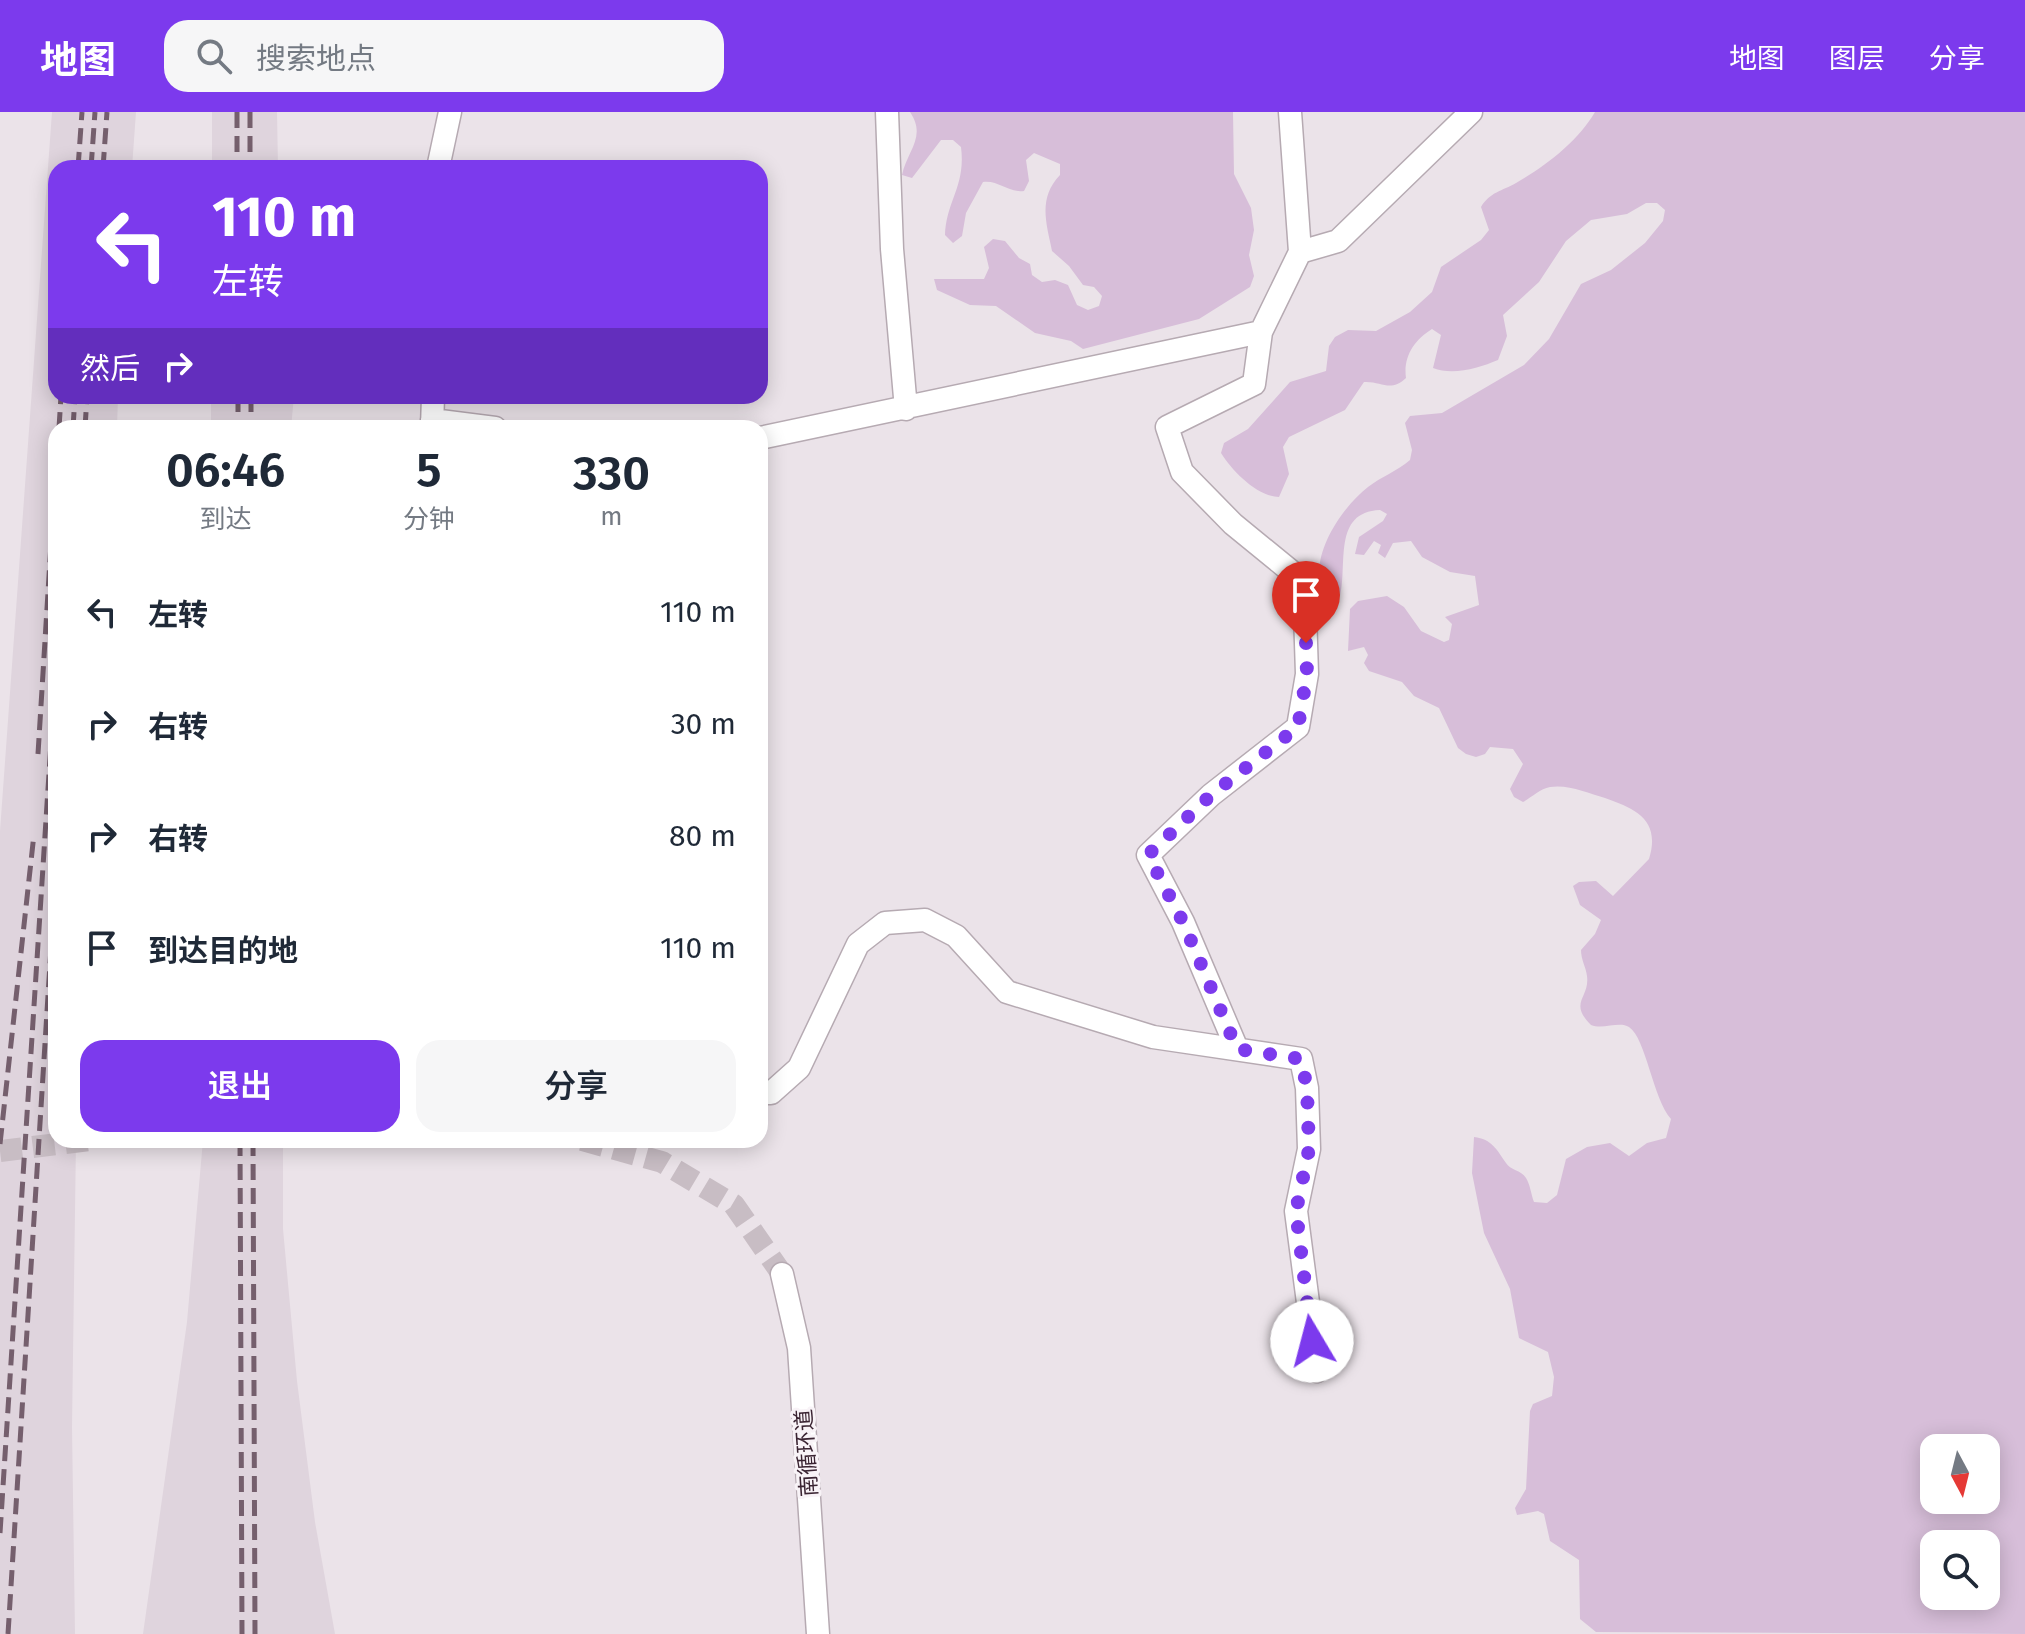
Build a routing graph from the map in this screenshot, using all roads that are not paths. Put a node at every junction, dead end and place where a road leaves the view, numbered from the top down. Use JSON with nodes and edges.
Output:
{"nodes":[{"id":1,"x":450,"y":112,"type":"edge"},
{"id":2,"x":887,"y":112,"type":"edge"},
{"id":3,"x":1290,"y":112,"type":"edge"},
{"id":4,"x":1471,"y":112,"type":"edge"},
{"id":5,"x":440,"y":160,"type":"edge"},
{"id":6,"x":1300,"y":252,"type":"junction"},
{"id":7,"x":1261,"y":332,"type":"junction"},
{"id":8,"x":906,"y":409,"type":"junction"},
{"id":9,"x":768,"y":436,"type":"edge"},
{"id":10,"x":1237,"y":1049,"type":"junction"},
{"id":11,"x":768,"y":1093,"type":"edge"},
{"id":12,"x":782,"y":1274,"type":"tunnel mouth"},
{"id":13,"x":1317,"y":1371,"type":"dead end"},
{"id":14,"x":818,"y":1634,"type":"edge"}],
"edges":[{"from":1,"to":5,"type":"street"},
{"from":2,"to":8,"type":"street"},
{"from":3,"to":6,"type":"street"},
{"from":4,"to":6,"type":"street"},
{"from":6,"to":7,"type":"street"},
{"from":7,"to":8,"type":"street"},
{"from":7,"to":10,"type":"street"},
{"from":8,"to":9,"type":"street"},
{"from":10,"to":11,"type":"street"},
{"from":10,"to":13,"type":"street"},
{"from":12,"to":14,"type":"street","name":"南循环道"}]}
